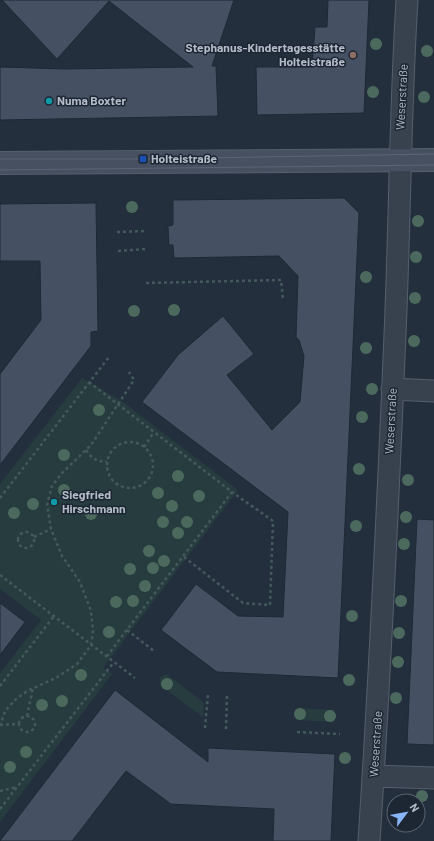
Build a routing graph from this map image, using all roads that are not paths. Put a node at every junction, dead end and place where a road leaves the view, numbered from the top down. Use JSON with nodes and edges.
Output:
{"nodes":[{"id":1,"x":407,"y":0,"type":"edge"},
{"id":2,"x":434,"y":160,"type":"edge"},
{"id":3,"x":400,"y":161,"type":"junction"},
{"id":4,"x":0,"y":163,"type":"edge"},
{"id":5,"x":392,"y":389,"type":"junction"},
{"id":6,"x":434,"y":390,"type":"edge"},
{"id":7,"x":374,"y":776,"type":"junction"},
{"id":8,"x":434,"y":778,"type":"edge"},
{"id":9,"x":368,"y":841,"type":"edge"}],
"edges":[{"from":1,"to":3,"type":"street","name":"Weserstraße"},
{"from":2,"to":3,"type":"street"},
{"from":3,"to":4,"type":"street"},
{"from":3,"to":5,"type":"street","name":"Weserstraße"},
{"from":5,"to":6,"type":"street"},
{"from":5,"to":7,"type":"street","name":"Weserstraße"},
{"from":7,"to":8,"type":"street"},
{"from":7,"to":9,"type":"street","name":"Weserstraße"}]}
